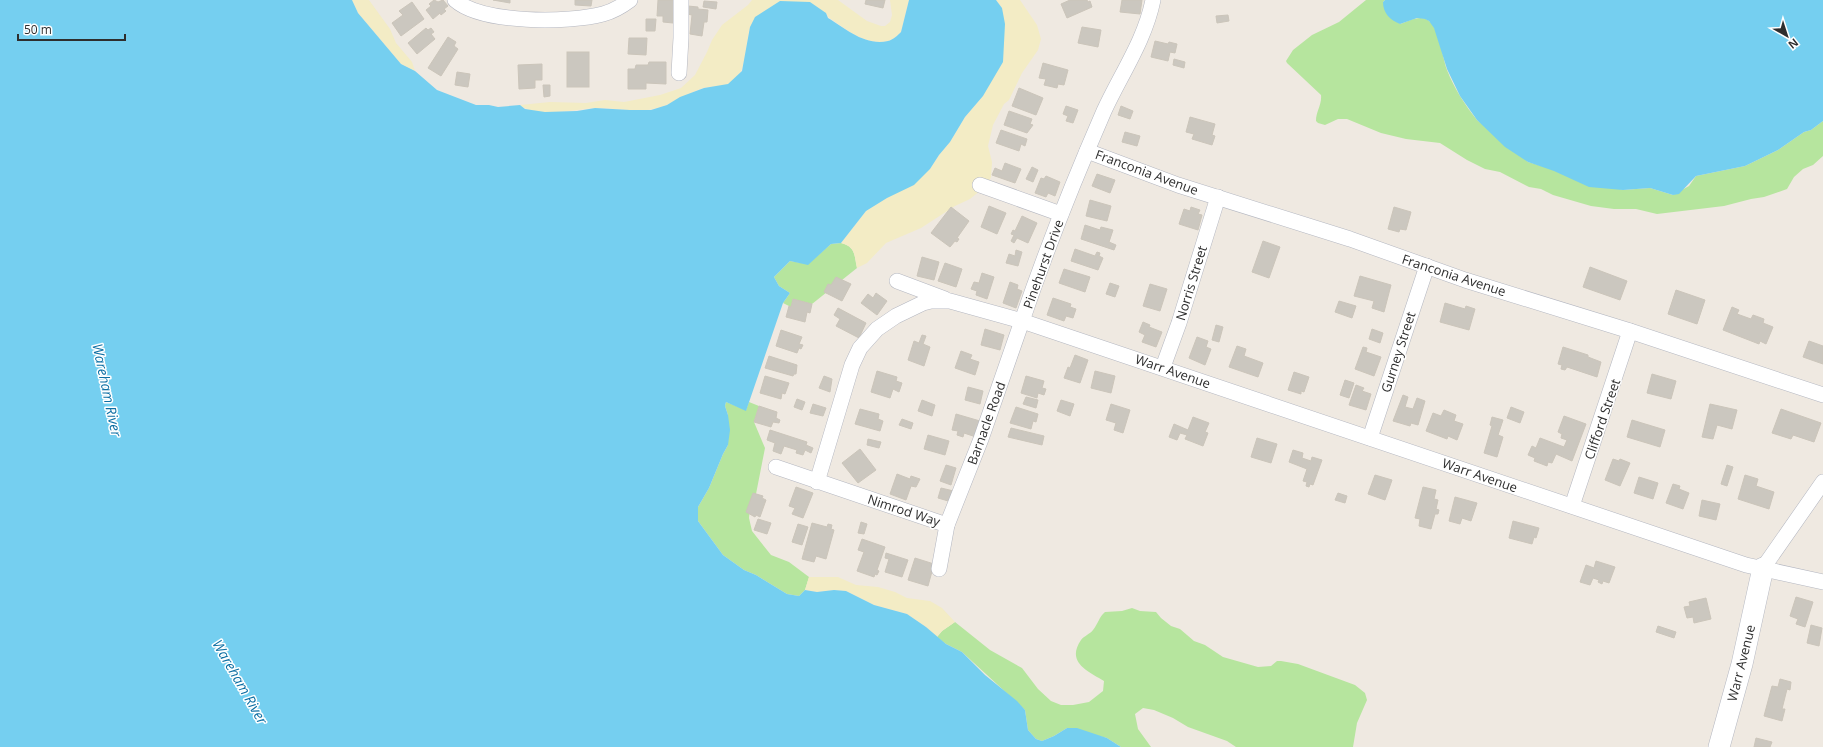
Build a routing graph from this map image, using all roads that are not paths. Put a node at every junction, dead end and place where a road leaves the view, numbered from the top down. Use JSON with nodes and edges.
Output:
{"nodes":[{"id":1,"x":455,"y":0,"type":"edge"},
{"id":2,"x":630,"y":0,"type":"edge"},
{"id":3,"x":681,"y":0,"type":"edge"},
{"id":4,"x":1154,"y":0,"type":"edge"},
{"id":5,"x":679,"y":73,"type":"dead end"},
{"id":6,"x":1086,"y":151,"type":"junction"},
{"id":7,"x":980,"y":185,"type":"dead end"},
{"id":8,"x":1218,"y":197,"type":"junction"},
{"id":9,"x":1061,"y":214,"type":"junction"},
{"id":10,"x":1427,"y":266,"type":"junction"},
{"id":11,"x":897,"y":281,"type":"dead end"},
{"id":12,"x":950,"y":301,"type":"junction"},
{"id":13,"x":1022,"y":321,"type":"junction"},
{"id":14,"x":1630,"y":331,"type":"junction"},
{"id":15,"x":1163,"y":367,"type":"junction"},
{"id":16,"x":1823,"y":395,"type":"edge"},
{"id":17,"x":1370,"y":438,"type":"junction"},
{"id":18,"x":776,"y":467,"type":"dead end"},
{"id":19,"x":817,"y":482,"type":"junction"},
{"id":20,"x":1823,"y":482,"type":"edge"},
{"id":21,"x":1572,"y":506,"type":"junction"},
{"id":22,"x":948,"y":524,"type":"junction"},
{"id":23,"x":1763,"y":568,"type":"junction"},
{"id":24,"x":939,"y":569,"type":"dead end"},
{"id":25,"x":1823,"y":582,"type":"edge"},
{"id":26,"x":1719,"y":747,"type":"edge"}],
"edges":[{"from":1,"to":2,"type":"street"},
{"from":3,"to":5,"type":"street"},
{"from":4,"to":6,"type":"street","name":"Pinehurst Drive"},
{"from":6,"to":8,"type":"street","name":"Franconia Avenue"},
{"from":6,"to":9,"type":"street","name":"Pinehurst Drive"},
{"from":7,"to":9,"type":"street"},
{"from":8,"to":10,"type":"street","name":"Franconia Avenue"},
{"from":8,"to":15,"type":"street","name":"Norris Street"},
{"from":9,"to":13,"type":"street","name":"Pinehurst Drive"},
{"from":10,"to":14,"type":"street","name":"Franconia Avenue"},
{"from":10,"to":17,"type":"street","name":"Gurney Street"},
{"from":11,"to":12,"type":"street"},
{"from":12,"to":13,"type":"street","name":"Pinehurst Drive"},
{"from":12,"to":19,"type":"street","name":"Pinehurst Drive"},
{"from":13,"to":15,"type":"street","name":"Warr Avenue"},
{"from":13,"to":22,"type":"street","name":"Barnacle Road"},
{"from":14,"to":16,"type":"street","name":"Franconia Avenue"},
{"from":14,"to":21,"type":"street","name":"Clifford Street"},
{"from":15,"to":17,"type":"street","name":"Warr Avenue"},
{"from":17,"to":21,"type":"street","name":"Warr Avenue"},
{"from":18,"to":19,"type":"street","name":"Nimrod Way"},
{"from":19,"to":22,"type":"street","name":"Nimrod Way"},
{"from":20,"to":23,"type":"street"},
{"from":21,"to":23,"type":"street","name":"Warr Avenue"},
{"from":22,"to":24,"type":"street","name":"Nimrod Way"},
{"from":23,"to":25,"type":"street"},
{"from":23,"to":26,"type":"street","name":"Warr Avenue"}]}
